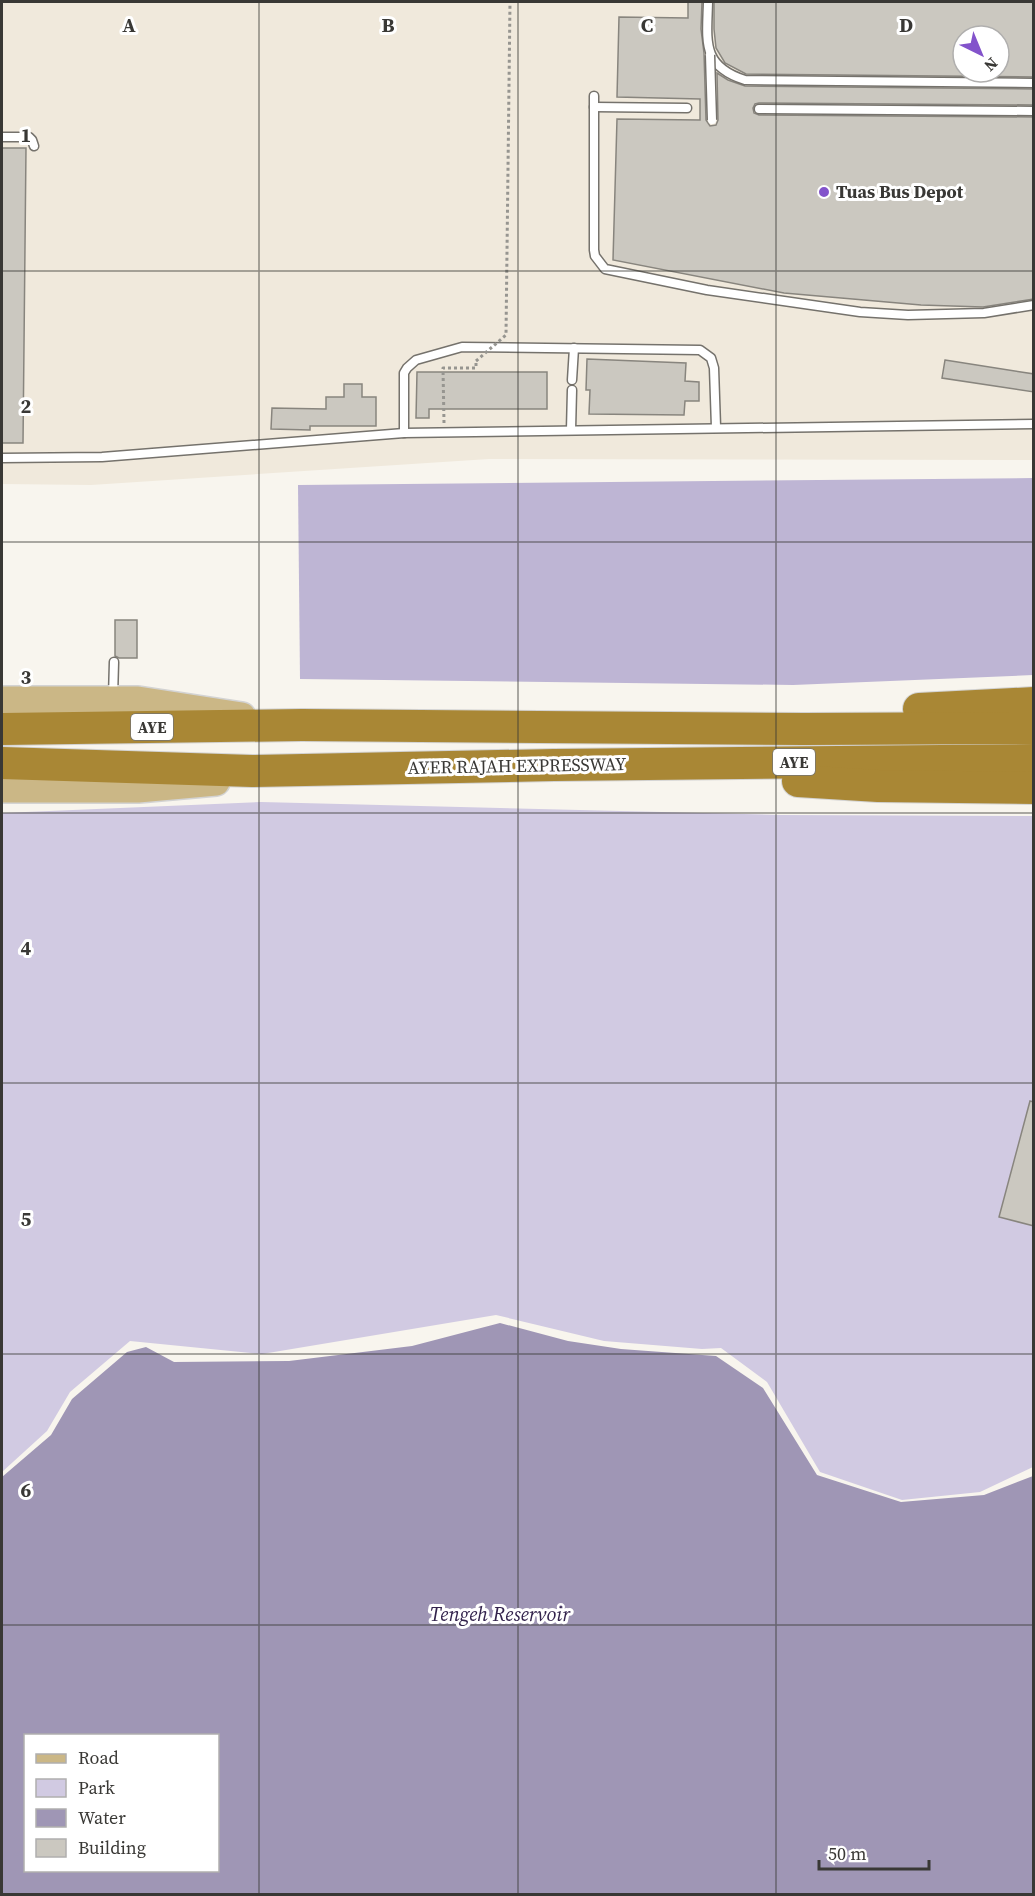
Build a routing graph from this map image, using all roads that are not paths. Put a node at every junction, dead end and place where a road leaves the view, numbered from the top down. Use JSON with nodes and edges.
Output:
{"nodes":[{"id":1,"x":708,"y":2,"type":"edge"},
{"id":2,"x":710,"y":56,"type":"junction"},
{"id":3,"x":1034,"y":83,"type":"edge"},
{"id":4,"x":594,"y":96,"type":"dead end"},
{"id":5,"x":594,"y":107,"type":"junction"},
{"id":6,"x":687,"y":108,"type":"dead end"},
{"id":7,"x":759,"y":109,"type":"dead end"},
{"id":8,"x":1034,"y":111,"type":"edge"},
{"id":9,"x":712,"y":120,"type":"dead end"},
{"id":10,"x":2,"y":137,"type":"edge"},
{"id":11,"x":34,"y":147,"type":"dead end"},
{"id":12,"x":1034,"y":305,"type":"edge"},
{"id":13,"x":574,"y":348,"type":"junction"},
{"id":14,"x":573,"y":380,"type":"dead end"},
{"id":15,"x":572,"y":390,"type":"dead end"},
{"id":16,"x":1034,"y":424,"type":"edge"},
{"id":17,"x":716,"y":427,"type":"junction"},
{"id":18,"x":571,"y":430,"type":"junction"},
{"id":19,"x":404,"y":433,"type":"junction"},
{"id":20,"x":2,"y":458,"type":"edge"},
{"id":21,"x":114,"y":662,"type":"dead end"},
{"id":22,"x":6,"y":695,"type":"edge"},
{"id":23,"x":112,"y":700,"type":"junction"},
{"id":24,"x":1034,"y":703,"type":"edge"},
{"id":25,"x":302,"y":725,"type":"junction"},
{"id":26,"x":772,"y":728,"type":"junction"},
{"id":27,"x":1034,"y":728,"type":"edge"},
{"id":28,"x":2,"y":729,"type":"edge"},
{"id":29,"x":1034,"y":760,"type":"edge"},
{"id":30,"x":2,"y":764,"type":"edge"},
{"id":31,"x":554,"y":765,"type":"junction"},
{"id":32,"x":252,"y":771,"type":"junction"},
{"id":33,"x":1034,"y":788,"type":"edge"},
{"id":34,"x":2,"y":789,"type":"edge"}],
"edges":[{"from":1,"to":2,"type":"lane"},
{"from":2,"to":3,"type":"lane"},
{"from":2,"to":9,"type":"lane","bridge":true},
{"from":4,"to":5,"type":"lane"},
{"from":5,"to":6,"type":"lane"},
{"from":5,"to":12,"type":"lane"},
{"from":7,"to":8,"type":"lane"},
{"from":10,"to":11,"type":"lane"},
{"from":13,"to":14,"type":"lane"},
{"from":13,"to":17,"type":"lane"},
{"from":13,"to":19,"type":"lane"},
{"from":15,"to":18,"type":"lane"},
{"from":16,"to":17,"type":"lane"},
{"from":17,"to":18,"type":"lane"},
{"from":18,"to":19,"type":"lane"},
{"from":19,"to":20,"type":"lane"},
{"from":21,"to":23,"type":"lane"},
{"from":22,"to":23,"type":"main road"},
{"from":23,"to":25,"type":"main road"},
{"from":24,"to":26,"type":"highway"},
{"from":25,"to":26,"type":"highway","name":"AYER RAJAH EXPRESSWAY","number":"AYE"},
{"from":25,"to":28,"type":"highway","name":"AYER RAJAH EXPRESSWAY","number":"AYE"},
{"from":26,"to":27,"type":"highway","name":"AYER RAJAH EXPRESSWAY","number":"AYE"},
{"from":29,"to":31,"type":"highway","name":"AYER RAJAH EXPRESSWAY","number":"AYE"},
{"from":30,"to":32,"type":"highway","name":"AYER RAJAH EXPRESSWAY","number":"AYE"},
{"from":31,"to":32,"type":"highway","name":"AYER RAJAH EXPRESSWAY","number":"AYE"},
{"from":31,"to":33,"type":"highway"},
{"from":32,"to":34,"type":"main road"}]}
